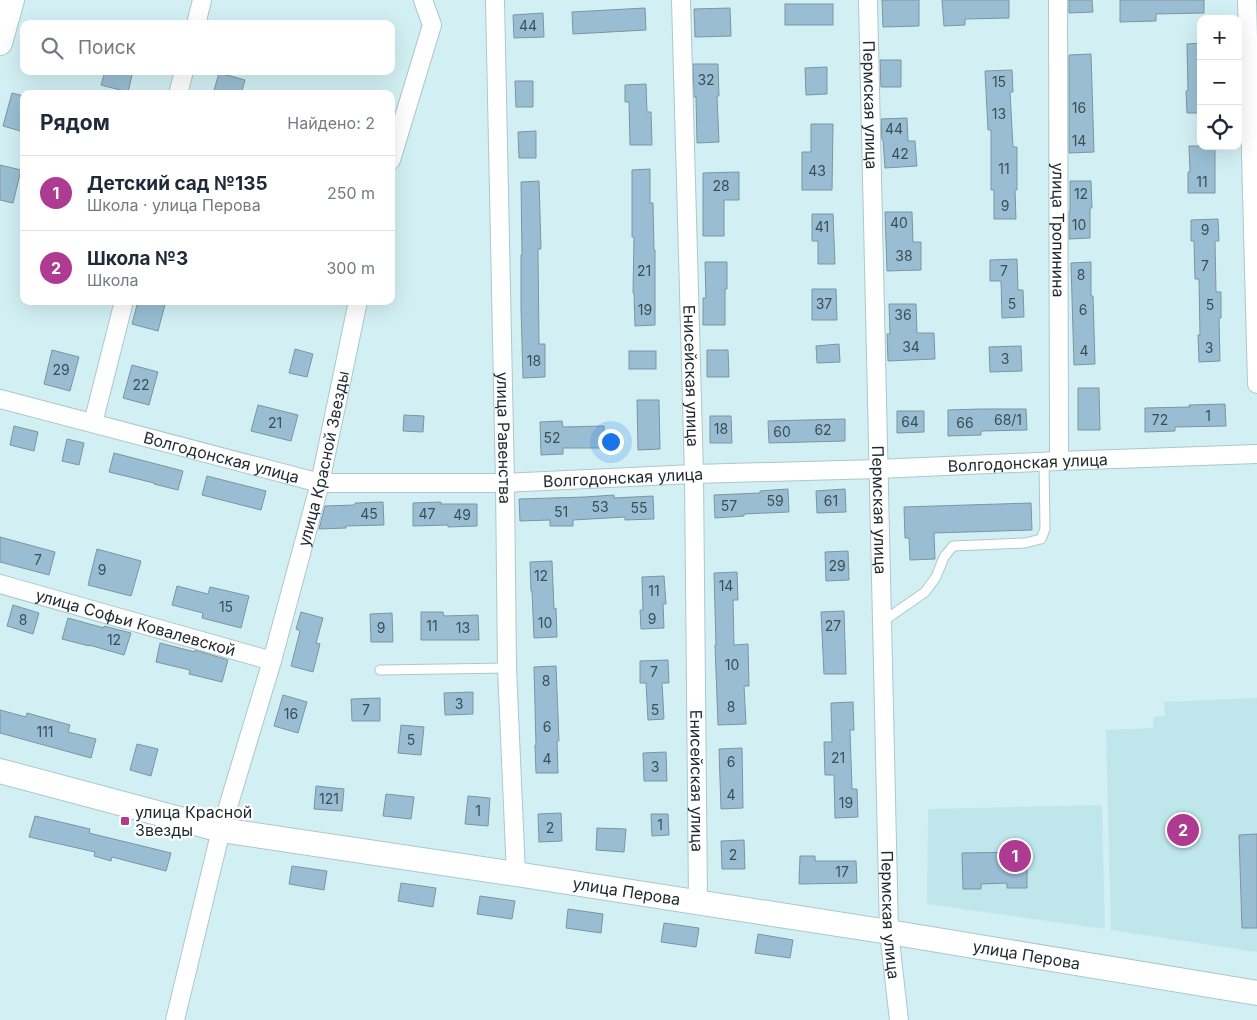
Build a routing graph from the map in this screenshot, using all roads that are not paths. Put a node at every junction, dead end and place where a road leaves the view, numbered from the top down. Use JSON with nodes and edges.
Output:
{"nodes":[{"id":1,"x":12,"y":0,"type":"edge"},
{"id":2,"x":202,"y":0,"type":"edge"},
{"id":3,"x":423,"y":0,"type":"edge"},
{"id":4,"x":495,"y":0,"type":"edge"},
{"id":5,"x":681,"y":0,"type":"edge"},
{"id":6,"x":868,"y":0,"type":"edge"},
{"id":7,"x":1058,"y":0,"type":"edge"},
{"id":8,"x":1247,"y":0,"type":"edge"},
{"id":9,"x":197,"y":20,"type":"edge"},
{"id":10,"x":0,"y":43,"type":"edge"},
{"id":11,"x":183,"y":75,"type":"edge"},
{"id":12,"x":179,"y":90,"type":"edge"},
{"id":13,"x":395,"y":147,"type":"edge"},
{"id":14,"x":123,"y":305,"type":"edge"},
{"id":15,"x":357,"y":305,"type":"edge"},
{"id":16,"x":1257,"y":384,"type":"edge"},
{"id":17,"x":0,"y":399,"type":"edge"},
{"id":18,"x":93,"y":423,"type":"junction"},
{"id":19,"x":1257,"y":454,"type":"edge"},
{"id":20,"x":1051,"y":461,"type":"junction"},
{"id":21,"x":878,"y":469,"type":"junction"},
{"id":22,"x":694,"y":474,"type":"junction"},
{"id":23,"x":320,"y":483,"type":"junction"},
{"id":24,"x":505,"y":483,"type":"junction"},
{"id":25,"x":0,"y":584,"type":"edge"},
{"id":26,"x":882,"y":622,"type":"junction"},
{"id":27,"x":272,"y":660,"type":"junction"},
{"id":28,"x":507,"y":668,"type":"junction"},
{"id":29,"x":380,"y":670,"type":"dead end"},
{"id":30,"x":0,"y":771,"type":"edge"},
{"id":31,"x":221,"y":830,"type":"junction"},
{"id":32,"x":516,"y":874,"type":"junction"},
{"id":33,"x":698,"y":903,"type":"junction"},
{"id":34,"x":889,"y":932,"type":"junction"},
{"id":35,"x":1257,"y":992,"type":"edge"},
{"id":36,"x":175,"y":1020,"type":"edge"},
{"id":37,"x":900,"y":1020,"type":"edge"}],
"edges":[{"from":1,"to":10,"type":"main road"},
{"from":2,"to":9,"type":"street"},
{"from":3,"to":13,"type":"street"},
{"from":4,"to":24,"type":"street","name":"улица Равенства"},
{"from":5,"to":22,"type":"street","name":"Енисейская улица"},
{"from":6,"to":21,"type":"street","name":"Пермская улица"},
{"from":7,"to":20,"type":"street","name":"улица Тропинина"},
{"from":8,"to":16,"type":"street"},
{"from":11,"to":12,"type":"street"},
{"from":14,"to":18,"type":"street"},
{"from":15,"to":23,"type":"street","name":"улица Красной Звезды"},
{"from":17,"to":18,"type":"street","name":"Волгодонская улица"},
{"from":18,"to":23,"type":"street","name":"Волгодонская улица"},
{"from":19,"to":20,"type":"street","name":"Волгодонская улица"},
{"from":20,"to":21,"type":"street","name":"Волгодонская улица"},
{"from":20,"to":26,"type":"lane"},
{"from":21,"to":22,"type":"street","name":"Волгодонская улица"},
{"from":21,"to":26,"type":"street","name":"Пермская улица"},
{"from":22,"to":24,"type":"street","name":"Волгодонская улица"},
{"from":22,"to":33,"type":"street","name":"Енисейская улица"},
{"from":23,"to":24,"type":"street","name":"Волгодонская улица"},
{"from":23,"to":27,"type":"street","name":"улица Красной Звезды"},
{"from":24,"to":28,"type":"street","name":"улица Равенства"},
{"from":25,"to":27,"type":"street","name":"улица Софьи Ковалевской"},
{"from":26,"to":34,"type":"street","name":"Пермская улица"},
{"from":27,"to":31,"type":"street","name":"улица Красной Звезды"},
{"from":28,"to":29,"type":"lane"},
{"from":28,"to":32,"type":"street","name":"улица Равенства"},
{"from":30,"to":31,"type":"main road","name":"улица Перова"},
{"from":31,"to":32,"type":"main road","name":"улица Перова"},
{"from":31,"to":36,"type":"street","name":"улица Красной Звезды"},
{"from":32,"to":33,"type":"main road","name":"улица Перова"},
{"from":33,"to":34,"type":"main road","name":"улица Перова"},
{"from":34,"to":35,"type":"main road","name":"улица Перова"},
{"from":34,"to":37,"type":"street","name":"Пермская улица"}]}
